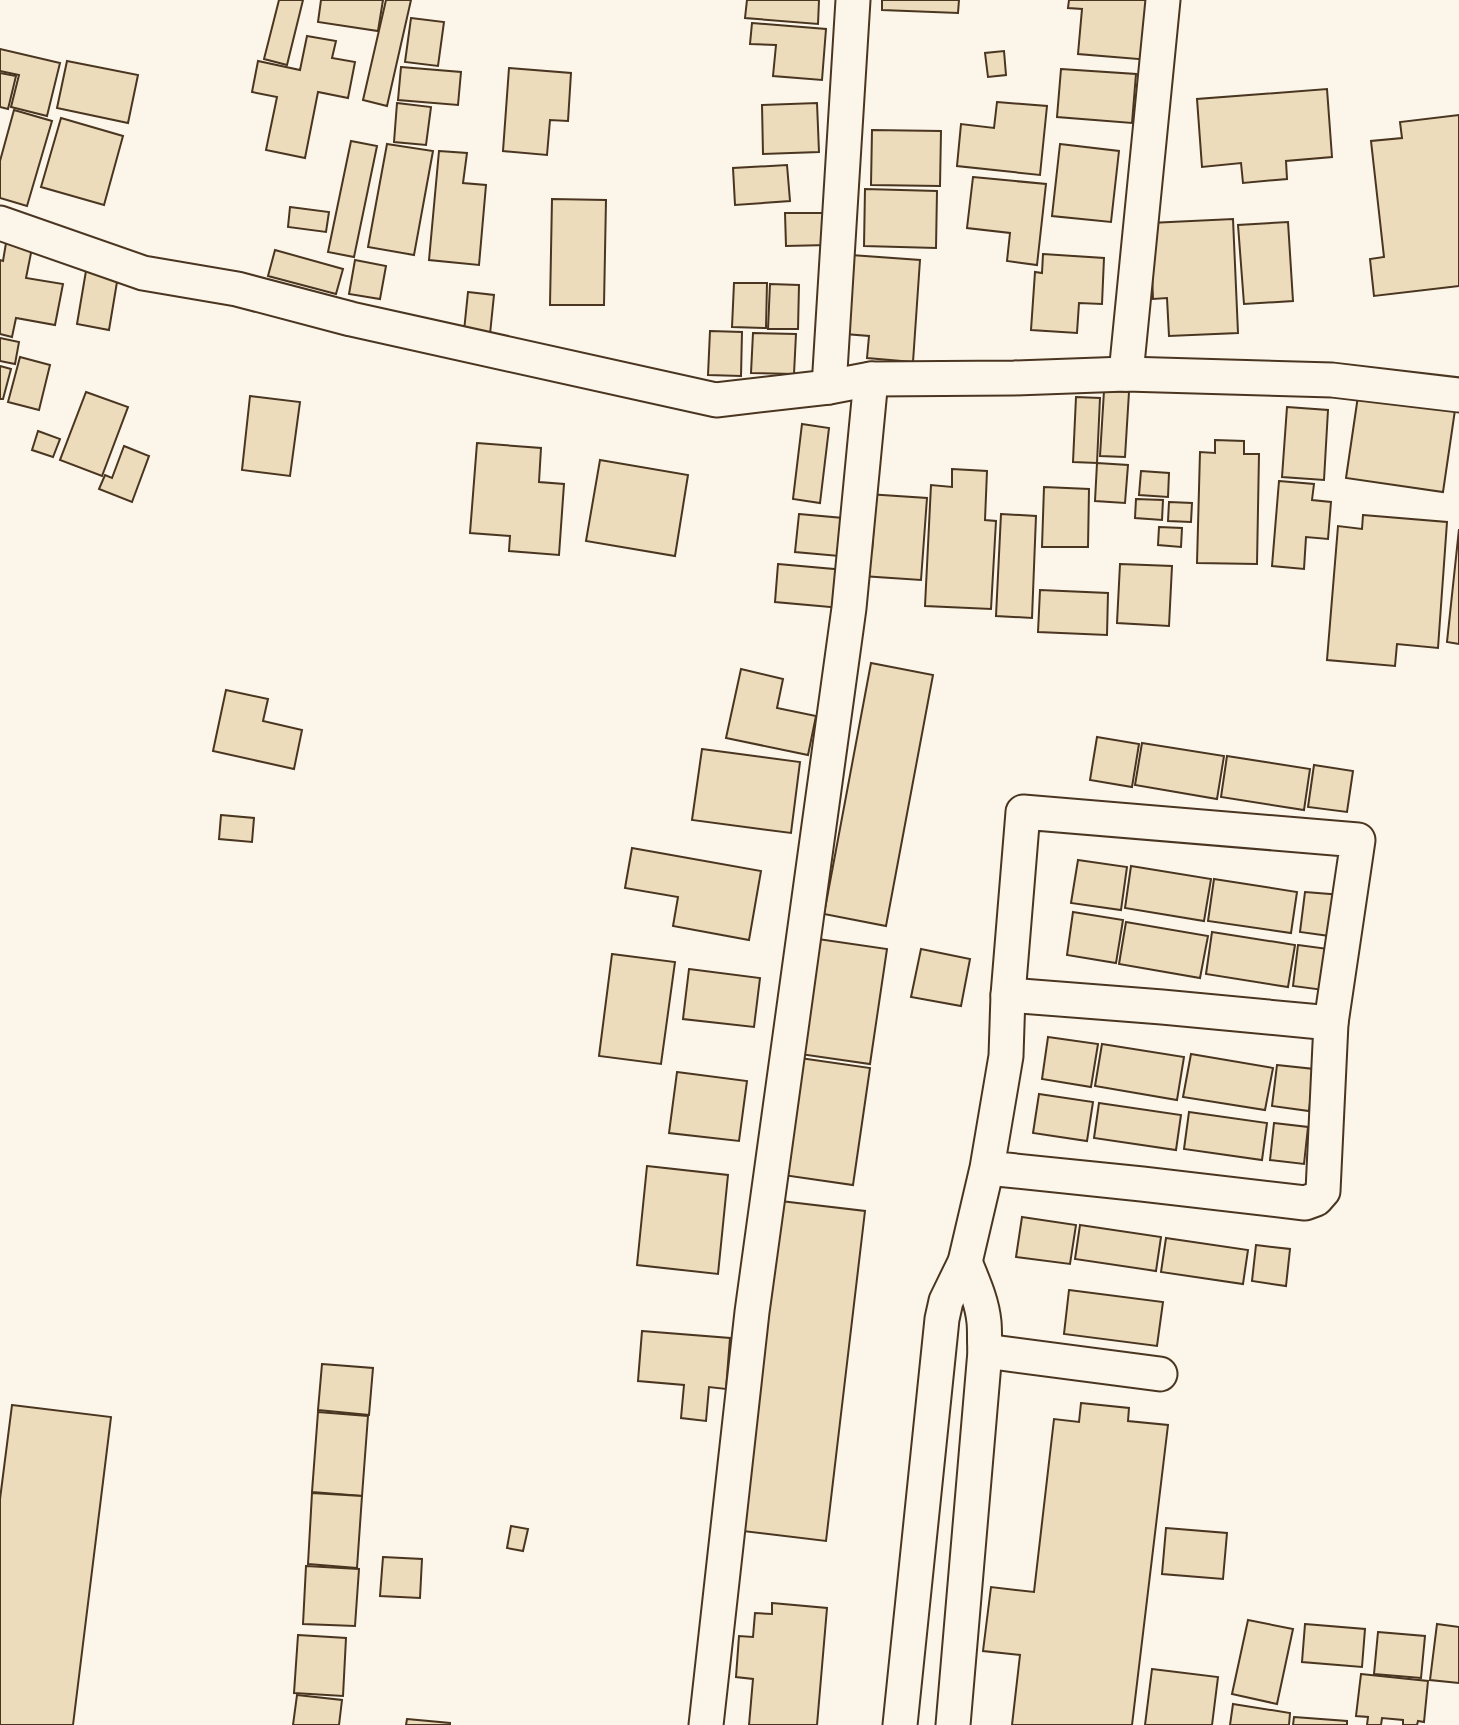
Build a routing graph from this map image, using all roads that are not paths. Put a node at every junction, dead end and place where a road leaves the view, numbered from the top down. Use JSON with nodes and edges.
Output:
{"nodes":[{"id":1,"x":853,"y":0,"type":"edge"},
{"id":2,"x":1163,"y":0,"type":"edge"},
{"id":3,"x":0,"y":223,"type":"edge"},
{"id":4,"x":1126,"y":374,"type":"junction"},
{"id":5,"x":871,"y":379,"type":"junction"},
{"id":6,"x":829,"y":387,"type":"junction"},
{"id":7,"x":1459,"y":395,"type":"edge"},
{"id":8,"x":1008,"y":995,"type":"junction"},
{"id":9,"x":1331,"y":1023,"type":"junction"},
{"id":10,"x":987,"y":1168,"type":"junction"},
{"id":11,"x":965,"y":1262,"type":"junction"},
{"id":12,"x":985,"y":1351,"type":"junction"},
{"id":13,"x":1160,"y":1374,"type":"dead end"},
{"id":14,"x":706,"y":1725,"type":"edge"},
{"id":15,"x":900,"y":1725,"type":"edge"},
{"id":16,"x":953,"y":1725,"type":"edge"}],
"edges":[{"from":1,"to":6,"type":"street"},
{"from":2,"to":4,"type":"street"},
{"from":3,"to":6,"type":"street"},
{"from":4,"to":5,"type":"street"},
{"from":4,"to":7,"type":"street"},
{"from":5,"to":6,"type":"street"},
{"from":5,"to":14,"type":"street"},
{"from":8,"to":9,"type":"street"},
{"from":8,"to":9,"type":"street"},
{"from":8,"to":10,"type":"street"},
{"from":9,"to":10,"type":"street"},
{"from":10,"to":11,"type":"street"},
{"from":11,"to":12,"type":"street"},
{"from":11,"to":15,"type":"street"},
{"from":12,"to":13,"type":"street"},
{"from":12,"to":16,"type":"street"}]}
